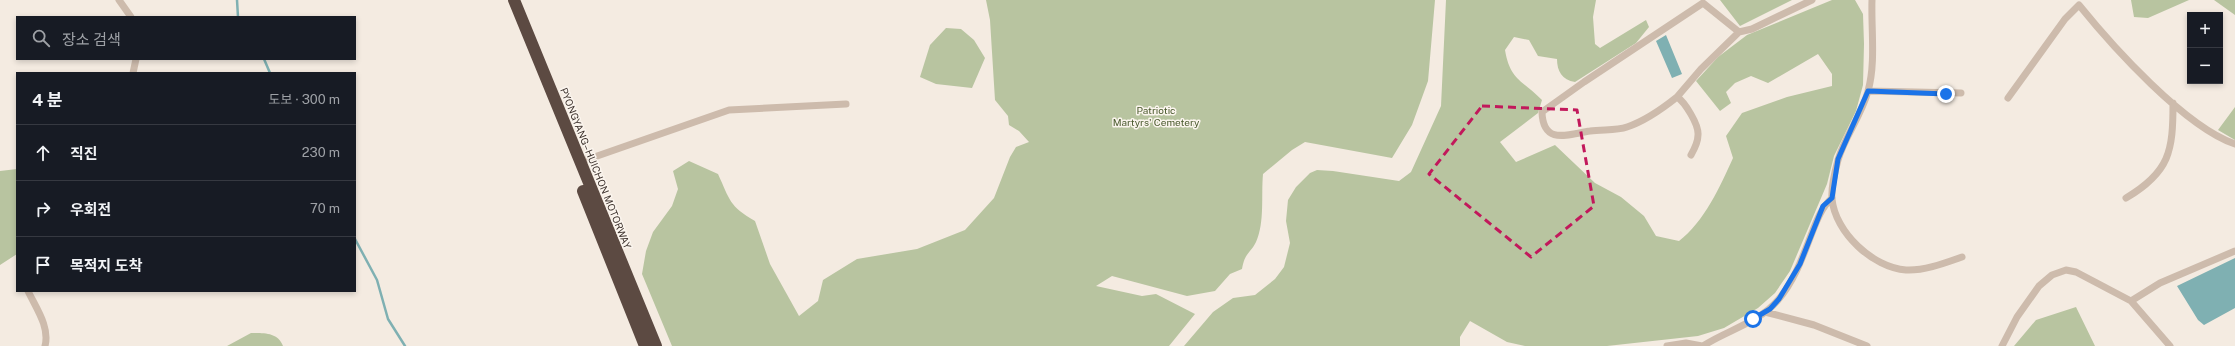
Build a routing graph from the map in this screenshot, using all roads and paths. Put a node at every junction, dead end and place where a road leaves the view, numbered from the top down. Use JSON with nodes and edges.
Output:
{"nodes":[{"id":1,"x":119,"y":0,"type":"edge"},
{"id":2,"x":507,"y":0,"type":"edge"},
{"id":3,"x":514,"y":0,"type":"edge"},
{"id":4,"x":1812,"y":0,"type":"edge"},
{"id":5,"x":1872,"y":0,"type":"edge"},
{"id":6,"x":2078,"y":2,"type":"edge"},
{"id":7,"x":130,"y":16,"type":"edge"},
{"id":8,"x":1739,"y":32,"type":"junction"},
{"id":9,"x":136,"y":60,"type":"edge"},
{"id":10,"x":133,"y":72,"type":"edge"},
{"id":11,"x":1868,"y":91,"type":"junction"},
{"id":12,"x":1961,"y":93,"type":"dead end"},
{"id":13,"x":1677,"y":97,"type":"junction"},
{"id":14,"x":2008,"y":98,"type":"dead end"},
{"id":15,"x":2173,"y":103,"type":"junction"},
{"id":16,"x":846,"y":104,"type":"dead end"},
{"id":17,"x":2235,"y":144,"type":"edge"},
{"id":18,"x":1692,"y":155,"type":"dead end"},
{"id":19,"x":580,"y":162,"type":"junction"},
{"id":20,"x":1832,"y":198,"type":"junction"},
{"id":21,"x":2126,"y":198,"type":"dead end"},
{"id":22,"x":2235,"y":252,"type":"edge"},
{"id":23,"x":1962,"y":257,"type":"dead end"},
{"id":24,"x":28,"y":292,"type":"edge"},
{"id":25,"x":2131,"y":300,"type":"junction"},
{"id":26,"x":1765,"y":312,"type":"junction"},
{"id":27,"x":45,"y":346,"type":"edge"},
{"id":28,"x":645,"y":346,"type":"edge"},
{"id":29,"x":656,"y":346,"type":"edge"},
{"id":30,"x":1667,"y":346,"type":"edge"},
{"id":31,"x":1702,"y":346,"type":"edge"},
{"id":32,"x":1868,"y":346,"type":"edge"},
{"id":33,"x":2002,"y":346,"type":"edge"},
{"id":34,"x":2170,"y":346,"type":"edge"}],
"edges":[{"from":1,"to":7,"type":"street"},
{"from":2,"to":28,"type":"highway","name":"PYONGYANG–HUICHON MOTORWAY"},
{"from":3,"to":19,"type":"highway","name":"PYONGYANG–HUICHON MOTORWAY"},
{"from":4,"to":8,"type":"street"},
{"from":5,"to":11,"type":"street"},
{"from":6,"to":14,"type":"street"},
{"from":6,"to":15,"type":"street"},
{"from":8,"to":13,"type":"street"},
{"from":8,"to":13,"type":"street"},
{"from":9,"to":10,"type":"street"},
{"from":11,"to":12,"type":"street"},
{"from":11,"to":20,"type":"street"},
{"from":13,"to":18,"type":"street"},
{"from":15,"to":17,"type":"street"},
{"from":15,"to":21,"type":"street"},
{"from":16,"to":19,"type":"street"},
{"from":19,"to":29,"type":"highway","name":"PYONGYANG–HUICHON MOTORWAY"},
{"from":20,"to":23,"type":"street"},
{"from":20,"to":26,"type":"street"},
{"from":22,"to":25,"type":"street"},
{"from":24,"to":27,"type":"street"},
{"from":25,"to":33,"type":"street"},
{"from":25,"to":34,"type":"street"},
{"from":26,"to":31,"type":"street"},
{"from":26,"to":32,"type":"street"},
{"from":30,"to":31,"type":"street"}]}
